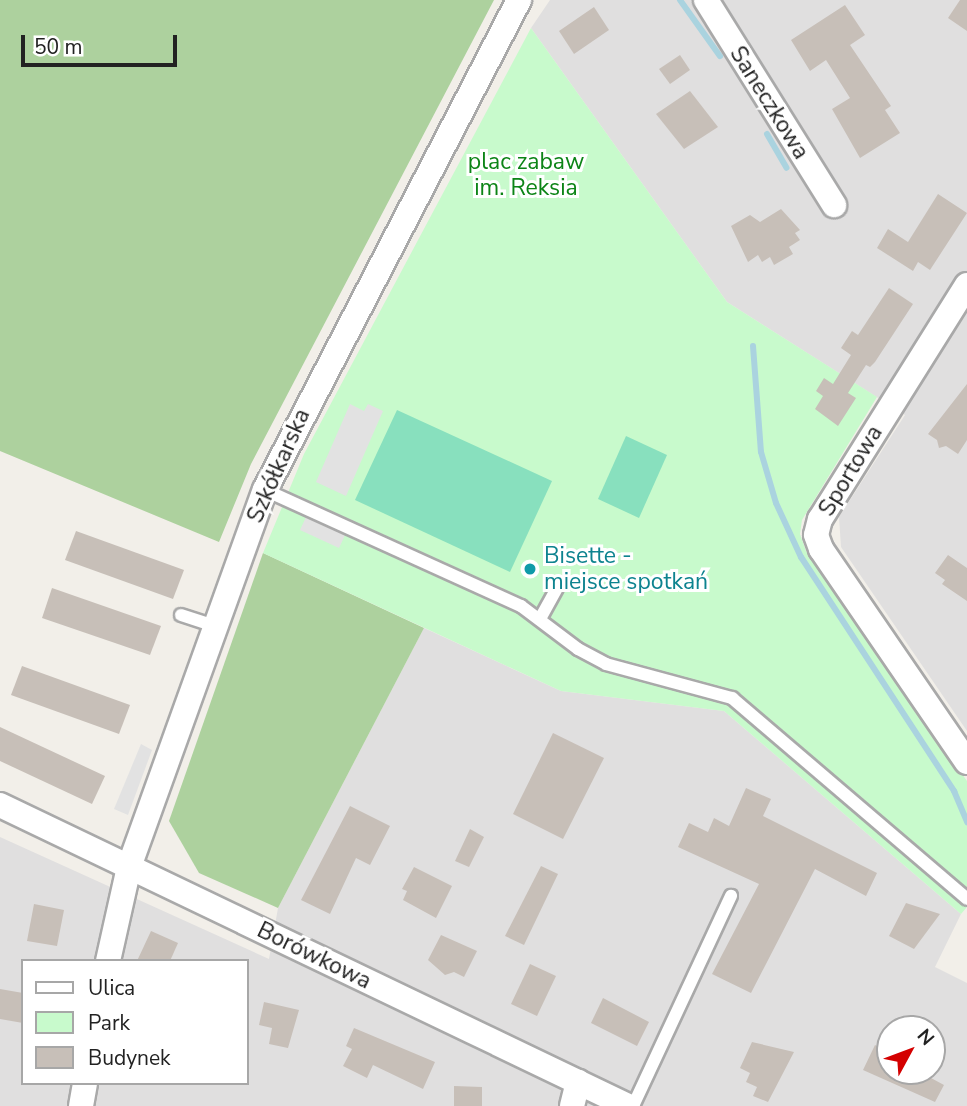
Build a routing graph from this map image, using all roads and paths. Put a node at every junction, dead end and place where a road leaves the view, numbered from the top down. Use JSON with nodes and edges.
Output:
{"nodes":[{"id":1,"x":519,"y":0,"type":"edge"},
{"id":2,"x":706,"y":0,"type":"edge"},
{"id":3,"x":834,"y":205,"type":"dead end"},
{"id":4,"x":967,"y":285,"type":"edge"},
{"id":5,"x":265,"y":490,"type":"junction"},
{"id":6,"x":557,"y":589,"type":"dead end"},
{"id":7,"x":181,"y":615,"type":"dead end"},
{"id":8,"x":541,"y":617,"type":"junction"},
{"id":9,"x":215,"y":626,"type":"junction"},
{"id":10,"x":966,"y":759,"type":"edge"},
{"id":11,"x":0,"y":805,"type":"edge"},
{"id":12,"x":129,"y":867,"type":"junction"},
{"id":13,"x":731,"y":896,"type":"dead end"},
{"id":14,"x":967,"y":899,"type":"edge"},
{"id":15,"x":108,"y":959,"type":"edge"},
{"id":16,"x":85,"y":1085,"type":"edge"},
{"id":17,"x":575,"y":1094,"type":"edge"},
{"id":18,"x":81,"y":1106,"type":"edge"},
{"id":19,"x":631,"y":1106,"type":"edge"}],
"edges":[{"from":1,"to":5,"type":"street","name":"Szkółkarska"},
{"from":2,"to":3,"type":"street","name":"Saneczkowa"},
{"from":4,"to":10,"type":"street","name":"Sportowa"},
{"from":5,"to":8,"type":"lane"},
{"from":5,"to":9,"type":"street","name":"Szkółkarska"},
{"from":6,"to":8,"type":"lane"},
{"from":7,"to":9,"type":"lane"},
{"from":8,"to":14,"type":"lane"},
{"from":9,"to":12,"type":"street","name":"Szkółkarska"},
{"from":11,"to":12,"type":"street","name":"Borówkowa"},
{"from":12,"to":15,"type":"street","name":"Szkółkarska"},
{"from":12,"to":17,"type":"street","name":"Borówkowa"},
{"from":13,"to":19,"type":"lane"},
{"from":16,"to":18,"type":"street"},
{"from":17,"to":19,"type":"street","name":"Borówkowa"}]}
